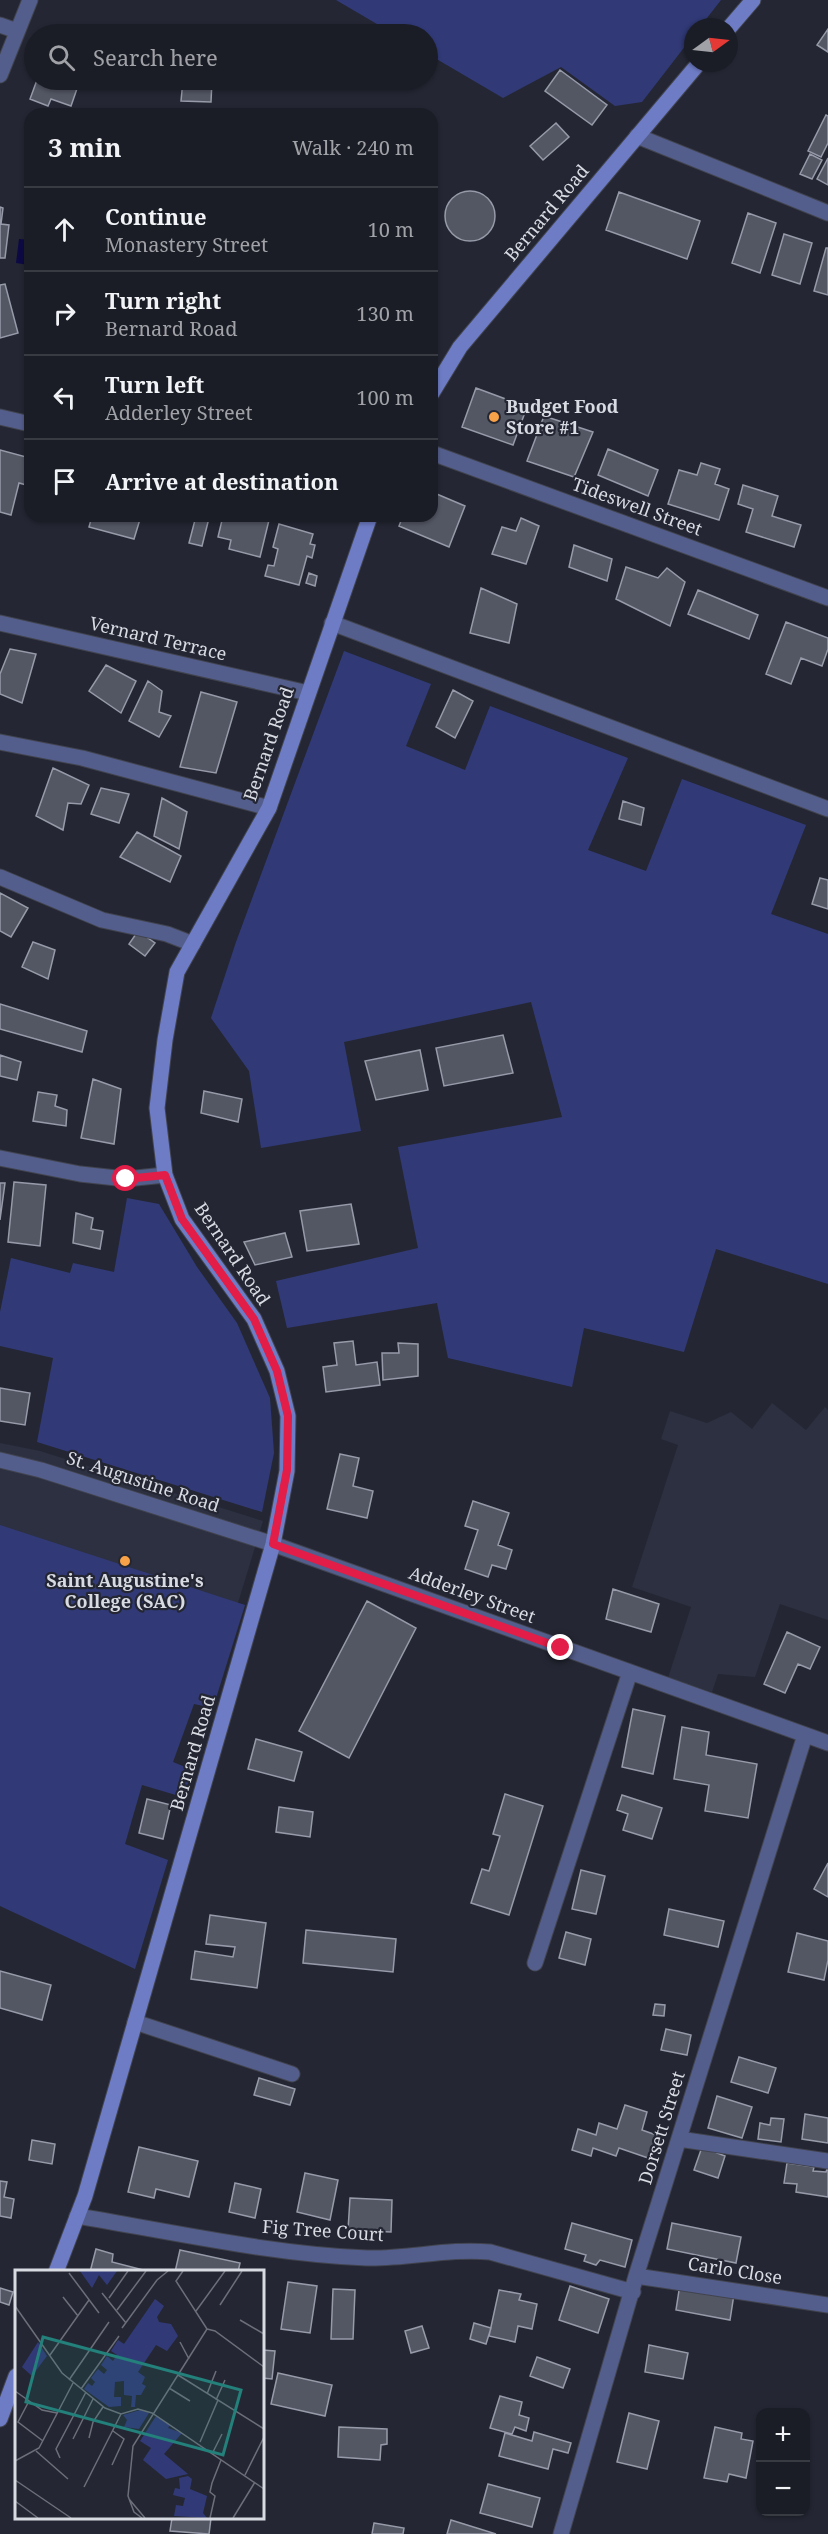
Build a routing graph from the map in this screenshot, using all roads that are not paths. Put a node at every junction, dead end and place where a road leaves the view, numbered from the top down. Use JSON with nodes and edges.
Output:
{"nodes":[{"id":1,"x":30,"y":0,"type":"edge"},
{"id":2,"x":753,"y":0,"type":"edge"},
{"id":3,"x":738,"y":18,"type":"edge"},
{"id":4,"x":0,"y":25,"type":"edge"},
{"id":5,"x":17,"y":31,"type":"junction"},
{"id":6,"x":691,"y":72,"type":"edge"},
{"id":7,"x":0,"y":75,"type":"edge"},
{"id":8,"x":637,"y":136,"type":"junction"},
{"id":9,"x":828,"y":213,"type":"edge"},
{"id":10,"x":438,"y":383,"type":"edge"},
{"id":11,"x":0,"y":417,"type":"edge"},
{"id":12,"x":24,"y":423,"type":"edge"},
{"id":13,"x":438,"y":455,"type":"edge"},
{"id":14,"x":368,"y":522,"type":"edge"},
{"id":15,"x":828,"y":598,"type":"edge"},
{"id":16,"x":0,"y":623,"type":"edge"},
{"id":17,"x":332,"y":623,"type":"junction"},
{"id":18,"x":308,"y":693,"type":"junction"},
{"id":19,"x":0,"y":742,"type":"edge"},
{"id":20,"x":269,"y":808,"type":"junction"},
{"id":21,"x":828,"y":809,"type":"edge"},
{"id":22,"x":0,"y":877,"type":"edge"},
{"id":23,"x":193,"y":944,"type":"junction"},
{"id":24,"x":0,"y":1158,"type":"edge"},
{"id":25,"x":165,"y":1175,"type":"junction"},
{"id":26,"x":0,"y":1460,"type":"edge"},
{"id":27,"x":273,"y":1544,"type":"junction"},
{"id":28,"x":630,"y":1672,"type":"junction"},
{"id":29,"x":805,"y":1735,"type":"junction"},
{"id":30,"x":828,"y":1743,"type":"edge"},
{"id":31,"x":535,"y":1963,"type":"dead end"},
{"id":32,"x":135,"y":2022,"type":"junction"},
{"id":33,"x":292,"y":2074,"type":"dead end"},
{"id":34,"x":679,"y":2139,"type":"junction"},
{"id":35,"x":828,"y":2161,"type":"edge"},
{"id":36,"x":77,"y":2216,"type":"junction"},
{"id":37,"x":56,"y":2270,"type":"edge"},
{"id":38,"x":636,"y":2276,"type":"junction"},
{"id":39,"x":633,"y":2292,"type":"junction"},
{"id":40,"x":828,"y":2305,"type":"edge"},
{"id":41,"x":15,"y":2382,"type":"edge"},
{"id":42,"x":12,"y":2402,"type":"edge"},
{"id":43,"x":0,"y":2419,"type":"edge"},
{"id":44,"x":561,"y":2534,"type":"edge"}],
"edges":[{"from":1,"to":5,"type":"street"},
{"from":2,"to":3,"type":"main road"},
{"from":4,"to":5,"type":"street"},
{"from":5,"to":7,"type":"street"},
{"from":6,"to":8,"type":"main road","name":"Bernard Road"},
{"from":8,"to":9,"type":"street"},
{"from":8,"to":10,"type":"main road","name":"Bernard Road"},
{"from":11,"to":12,"type":"street"},
{"from":13,"to":15,"type":"street","name":"Tideswell Street"},
{"from":14,"to":17,"type":"main road","name":"Bernard Road"},
{"from":16,"to":18,"type":"street","name":"Vernard Terrace"},
{"from":17,"to":18,"type":"main road","name":"Bernard Road"},
{"from":17,"to":21,"type":"street"},
{"from":18,"to":20,"type":"main road","name":"Bernard Road"},
{"from":19,"to":20,"type":"street"},
{"from":20,"to":23,"type":"main road","name":"Bernard Road"},
{"from":22,"to":23,"type":"street"},
{"from":23,"to":25,"type":"main road","name":"Bernard Road"},
{"from":24,"to":25,"type":"street"},
{"from":25,"to":27,"type":"main road","name":"Bernard Road"},
{"from":26,"to":27,"type":"street","name":"St. Augustine Road"},
{"from":27,"to":28,"type":"street","name":"Adderley Street"},
{"from":27,"to":32,"type":"main road","name":"Bernard Road"},
{"from":28,"to":29,"type":"street","name":"Adderley Street"},
{"from":28,"to":31,"type":"street"},
{"from":29,"to":30,"type":"street","name":"Adderley Street"},
{"from":29,"to":34,"type":"street","name":"Dorsett Street"},
{"from":32,"to":33,"type":"street"},
{"from":32,"to":36,"type":"main road","name":"Bernard Road"},
{"from":34,"to":35,"type":"street"},
{"from":34,"to":38,"type":"street","name":"Dorsett Street"},
{"from":36,"to":37,"type":"main road","name":"Bernard Road"},
{"from":36,"to":39,"type":"street","name":"Fig Tree Court"},
{"from":38,"to":39,"type":"street","name":"Dorsett Street"},
{"from":38,"to":40,"type":"street","name":"Carlo Close"},
{"from":39,"to":44,"type":"street","name":"Dorsett Street"},
{"from":41,"to":42,"type":"main road"},
{"from":42,"to":43,"type":"main road"}]}
